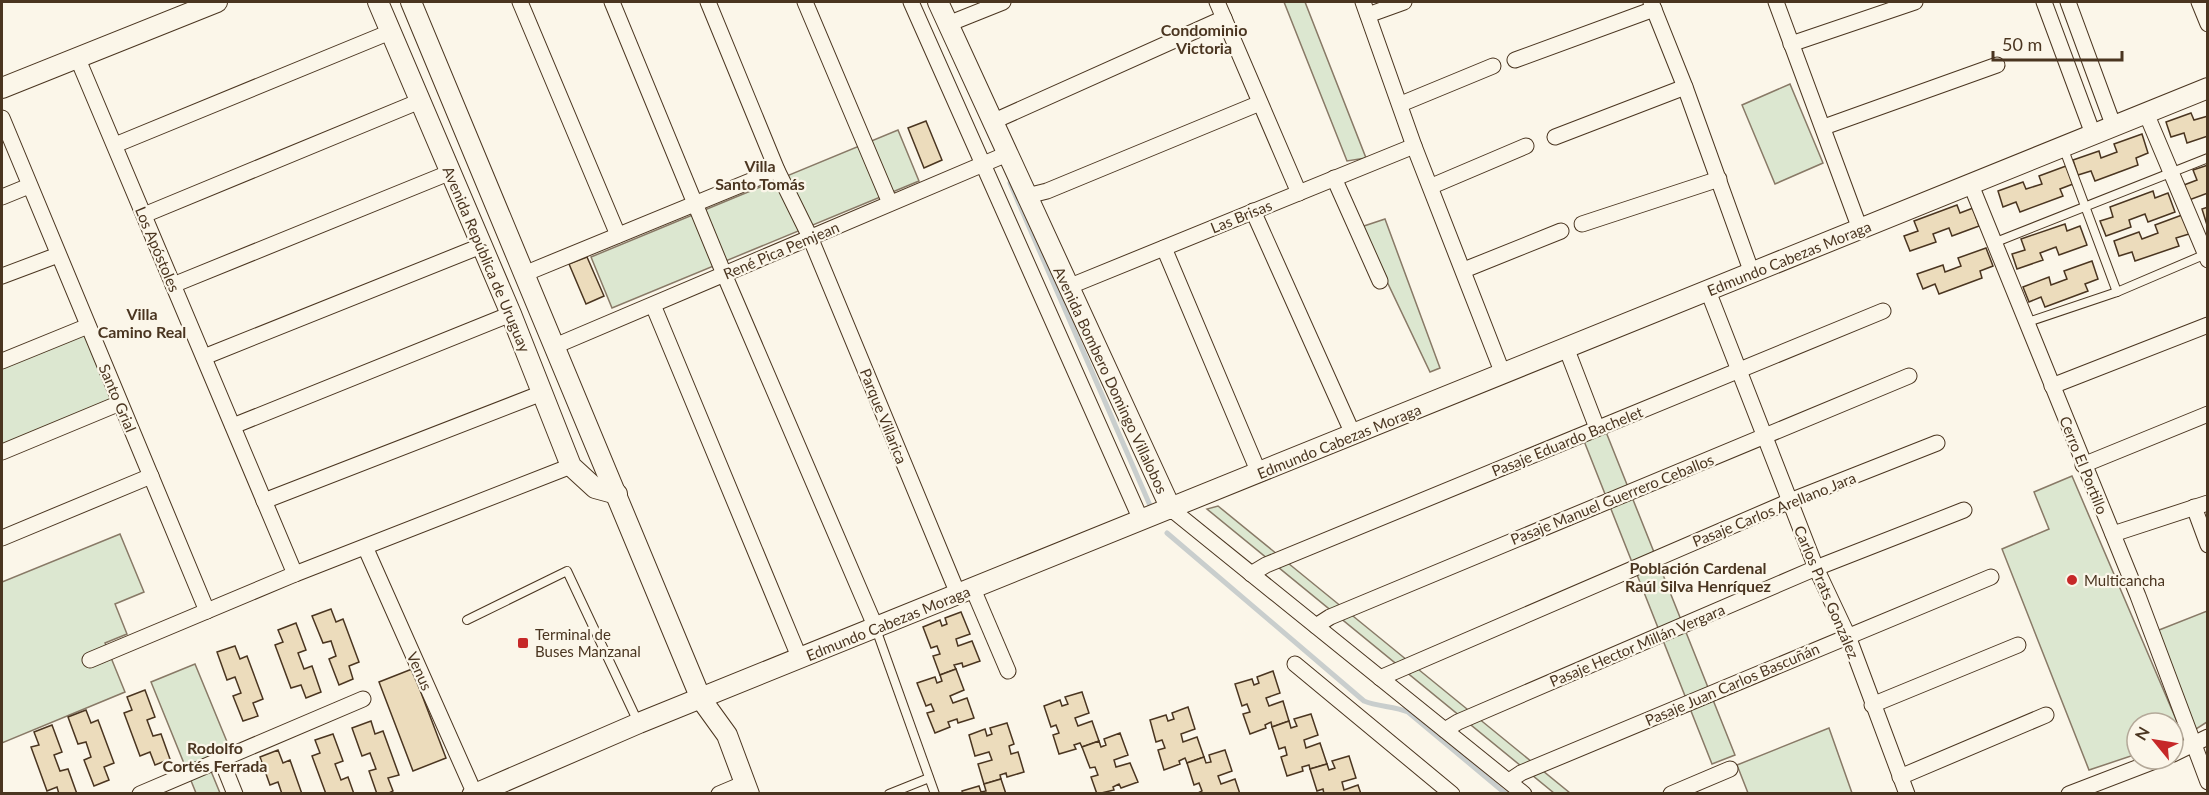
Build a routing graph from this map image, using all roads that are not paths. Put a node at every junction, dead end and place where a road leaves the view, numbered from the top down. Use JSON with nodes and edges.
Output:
{"nodes":[{"id":1,"x":217,"y":2,"type":"edge"},
{"id":2,"x":378,"y":2,"type":"edge"},
{"id":3,"x":411,"y":2,"type":"edge"},
{"id":4,"x":520,"y":2,"type":"edge"},
{"id":5,"x":612,"y":2,"type":"edge"},
{"id":6,"x":708,"y":2,"type":"edge"},
{"id":7,"x":806,"y":2,"type":"edge"},
{"id":8,"x":911,"y":2,"type":"edge"},
{"id":9,"x":938,"y":2,"type":"edge"},
{"id":10,"x":1003,"y":2,"type":"edge"},
{"id":11,"x":1217,"y":2,"type":"edge"},
{"id":12,"x":1404,"y":2,"type":"edge"},
{"id":13,"x":1776,"y":2,"type":"edge"},
{"id":14,"x":1915,"y":2,"type":"edge"},
{"id":15,"x":2044,"y":2,"type":"edge"},
{"id":16,"x":2068,"y":2,"type":"edge"},
{"id":17,"x":2199,"y":2,"type":"edge"},
{"id":18,"x":1653,"y":5,"type":"edge"},
{"id":19,"x":1365,"y":8,"type":"edge"},
{"id":20,"x":1224,"y":18,"type":"junction"},
{"id":21,"x":948,"y":24,"type":"junction"},
{"id":22,"x":2208,"y":24,"type":"edge"},
{"id":23,"x":390,"y":32,"type":"junction"},
{"id":24,"x":1791,"y":44,"type":"junction"},
{"id":25,"x":77,"y":57,"type":"junction"},
{"id":26,"x":1515,"y":60,"type":"dead end"},
{"id":27,"x":1996,"y":65,"type":"dead end"},
{"id":28,"x":1493,"y":66,"type":"dead end"},
{"id":29,"x":1685,"y":87,"type":"junction"},
{"id":30,"x":2,"y":88,"type":"edge"},
{"id":31,"x":2208,"y":88,"type":"edge"},
{"id":32,"x":420,"y":101,"type":"junction"},
{"id":33,"x":1260,"y":103,"type":"junction"},
{"id":34,"x":1401,"y":104,"type":"junction"},
{"id":35,"x":2146,"y":113,"type":"junction"},
{"id":36,"x":2,"y":118,"type":"edge"},
{"id":37,"x":992,"y":122,"type":"junction"},
{"id":38,"x":1824,"y":127,"type":"junction"},
{"id":39,"x":2114,"y":127,"type":"junction"},
{"id":40,"x":2093,"y":135,"type":"junction"},
{"id":41,"x":1555,"y":137,"type":"dead end"},
{"id":42,"x":115,"y":146,"type":"junction"},
{"id":43,"x":1414,"y":146,"type":"junction"},
{"id":44,"x":1526,"y":146,"type":"dead end"},
{"id":45,"x":2063,"y":147,"type":"junction"},
{"id":46,"x":1007,"y":154,"type":"junction"},
{"id":47,"x":2208,"y":158,"type":"edge"},
{"id":48,"x":983,"y":164,"type":"junction"},
{"id":49,"x":777,"y":170,"type":"junction"},
{"id":50,"x":451,"y":172,"type":"junction"},
{"id":51,"x":2170,"y":173,"type":"junction"},
{"id":52,"x":1334,"y":178,"type":"junction"},
{"id":53,"x":1719,"y":179,"type":"junction"},
{"id":54,"x":1971,"y":185,"type":"junction"},
{"id":55,"x":29,"y":186,"type":"junction"},
{"id":56,"x":1432,"y":186,"type":"junction"},
{"id":57,"x":1299,"y":193,"type":"junction"},
{"id":58,"x":1027,"y":196,"type":"junction"},
{"id":59,"x":2,"y":197,"type":"edge"},
{"id":60,"x":696,"y":203,"type":"junction"},
{"id":61,"x":891,"y":203,"type":"junction"},
{"id":62,"x":2086,"y":206,"type":"junction"},
{"id":63,"x":1253,"y":211,"type":"junction"},
{"id":64,"x":144,"y":215,"type":"junction"},
{"id":65,"x":1582,"y":224,"type":"dead end"},
{"id":66,"x":1860,"y":229,"type":"junction"},
{"id":67,"x":1561,"y":231,"type":"dead end"},
{"id":68,"x":618,"y":235,"type":"junction"},
{"id":69,"x":810,"y":237,"type":"junction"},
{"id":70,"x":1996,"y":242,"type":"junction"},
{"id":71,"x":481,"y":246,"type":"junction"},
{"id":72,"x":1164,"y":248,"type":"junction"},
{"id":73,"x":58,"y":255,"type":"junction"},
{"id":74,"x":2207,"y":256,"type":"edge"},
{"id":75,"x":1464,"y":270,"type":"junction"},
{"id":76,"x":1752,"y":273,"type":"junction"},
{"id":77,"x":524,"y":274,"type":"junction"},
{"id":78,"x":724,"y":274,"type":"junction"},
{"id":79,"x":2,"y":276,"type":"edge"},
{"id":80,"x":1380,"y":281,"type":"dead end"},
{"id":81,"x":173,"y":285,"type":"junction"},
{"id":82,"x":1068,"y":287,"type":"junction"},
{"id":83,"x":1708,"y":291,"type":"junction"},
{"id":84,"x":2117,"y":292,"type":"junction"},
{"id":85,"x":653,"y":305,"type":"junction"},
{"id":86,"x":1883,"y":311,"type":"dead end"},
{"id":87,"x":511,"y":314,"type":"junction"},
{"id":88,"x":2028,"y":322,"type":"junction"},
{"id":89,"x":2208,"y":325,"type":"edge"},
{"id":90,"x":88,"y":326,"type":"junction"},
{"id":91,"x":555,"y":346,"type":"junction"},
{"id":92,"x":1567,"y":350,"type":"junction"},
{"id":93,"x":204,"y":357,"type":"junction"},
{"id":94,"x":2,"y":361,"type":"edge"},
{"id":95,"x":1738,"y":370,"type":"junction"},
{"id":96,"x":1503,"y":374,"type":"junction"},
{"id":97,"x":1909,"y":376,"type":"dead end"},
{"id":98,"x":2052,"y":386,"type":"junction"},
{"id":99,"x":542,"y":393,"type":"junction"},
{"id":100,"x":120,"y":403,"type":"junction"},
{"id":101,"x":2208,"y":414,"type":"edge"},
{"id":102,"x":233,"y":426,"type":"junction"},
{"id":103,"x":1597,"y":428,"type":"junction"},
{"id":104,"x":1353,"y":434,"type":"junction"},
{"id":105,"x":1764,"y":437,"type":"junction"},
{"id":106,"x":1936,"y":443,"type":"dead end"},
{"id":107,"x":2,"y":452,"type":"edge"},
{"id":108,"x":2083,"y":465,"type":"junction"},
{"id":109,"x":571,"y":466,"type":"junction"},
{"id":110,"x":1259,"y":473,"type":"junction"},
{"id":111,"x":150,"y":476,"type":"junction"},
{"id":112,"x":617,"y":494,"type":"junction"},
{"id":113,"x":264,"y":501,"type":"junction"},
{"id":114,"x":1790,"y":501,"type":"junction"},
{"id":115,"x":2201,"y":505,"type":"edge"},
{"id":116,"x":1171,"y":508,"type":"junction"},
{"id":117,"x":1964,"y":510,"type":"dead end"},
{"id":118,"x":1141,"y":520,"type":"junction"},
{"id":119,"x":2113,"y":534,"type":"junction"},
{"id":120,"x":2,"y":538,"type":"edge"},
{"id":121,"x":2208,"y":545,"type":"edge"},
{"id":122,"x":366,"y":549,"type":"junction"},
{"id":123,"x":1816,"y":568,"type":"junction"},
{"id":124,"x":295,"y":574,"type":"junction"},
{"id":125,"x":1251,"y":574,"type":"junction"},
{"id":126,"x":1991,"y":577,"type":"dead end"},
{"id":127,"x":966,"y":592,"type":"junction"},
{"id":128,"x":207,"y":610,"type":"junction"},
{"id":129,"x":467,"y":620,"type":"dead end"},
{"id":130,"x":1316,"y":626,"type":"junction"},
{"id":131,"x":876,"y":628,"type":"junction"},
{"id":132,"x":1848,"y":636,"type":"junction"},
{"id":133,"x":2018,"y":645,"type":"dead end"},
{"id":134,"x":800,"y":659,"type":"junction"},
{"id":135,"x":90,"y":660,"type":"dead end"},
{"id":136,"x":1295,"y":664,"type":"dead end"},
{"id":137,"x":1008,"y":671,"type":"dead end"},
{"id":138,"x":1380,"y":678,"type":"junction"},
{"id":139,"x":363,"y":699,"type":"dead end"},
{"id":140,"x":701,"y":699,"type":"junction"},
{"id":141,"x":1872,"y":705,"type":"junction"},
{"id":142,"x":2046,"y":715,"type":"dead end"},
{"id":143,"x":639,"y":723,"type":"junction"},
{"id":144,"x":1445,"y":730,"type":"junction"},
{"id":145,"x":2201,"y":741,"type":"edge"},
{"id":146,"x":2185,"y":748,"type":"edge"},
{"id":147,"x":221,"y":759,"type":"junction"},
{"id":148,"x":1730,"y":769,"type":"dead end"},
{"id":149,"x":2129,"y":771,"type":"edge"},
{"id":150,"x":1900,"y":777,"type":"junction"},
{"id":151,"x":929,"y":778,"type":"junction"},
{"id":152,"x":1509,"y":781,"type":"junction"},
{"id":153,"x":2208,"y":782,"type":"edge"},
{"id":154,"x":747,"y":788,"type":"edge"},
{"id":155,"x":473,"y":793,"type":"edge"},
{"id":156,"x":140,"y":794,"type":"edge"},
{"id":157,"x":235,"y":794,"type":"edge"},
{"id":158,"x":719,"y":794,"type":"edge"},
{"id":159,"x":889,"y":794,"type":"edge"},
{"id":160,"x":935,"y":794,"type":"edge"},
{"id":161,"x":1452,"y":794,"type":"edge"},
{"id":162,"x":1524,"y":794,"type":"edge"},
{"id":163,"x":1671,"y":794,"type":"edge"},
{"id":164,"x":1907,"y":794,"type":"edge"},
{"id":165,"x":2069,"y":794,"type":"edge"}],
"edges":[{"from":1,"to":25,"type":"street"},
{"from":2,"to":23,"type":"street","name":"Avenida República de Uruguay"},
{"from":3,"to":77,"type":"street","name":"Avenida República de Uruguay"},
{"from":4,"to":68,"type":"street"},
{"from":5,"to":60,"type":"street"},
{"from":6,"to":49,"type":"street","name":"Parque Villarica"},
{"from":7,"to":61,"type":"street"},
{"from":8,"to":48,"type":"street","name":"Avenida Bombero Domingo Villalobos"},
{"from":9,"to":21,"type":"street","name":"Avenida Bombero Domingo Villalobos"},
{"from":10,"to":21,"type":"street"},
{"from":11,"to":20,"type":"street"},
{"from":12,"to":19,"type":"street"},
{"from":13,"to":24,"type":"street"},
{"from":14,"to":24,"type":"street"},
{"from":15,"to":40,"type":"street"},
{"from":16,"to":39,"type":"street"},
{"from":17,"to":22,"type":"street"},
{"from":18,"to":26,"type":"street"},
{"from":18,"to":29,"type":"street"},
{"from":19,"to":34,"type":"street"},
{"from":20,"to":33,"type":"street"},
{"from":20,"to":37,"type":"street"},
{"from":21,"to":37,"type":"street","name":"Avenida Bombero Domingo Villalobos"},
{"from":23,"to":32,"type":"street","name":"Avenida República de Uruguay"},
{"from":23,"to":42,"type":"street"},
{"from":24,"to":38,"type":"street"},
{"from":25,"to":30,"type":"street"},
{"from":25,"to":42,"type":"street","name":"Los Apóstoles"},
{"from":27,"to":38,"type":"street"},
{"from":28,"to":34,"type":"street"},
{"from":29,"to":41,"type":"street"},
{"from":29,"to":53,"type":"street"},
{"from":31,"to":35,"type":"street","name":"Edmundo Cabezas Moraga"},
{"from":32,"to":50,"type":"street","name":"Avenida República de Uruguay"},
{"from":32,"to":64,"type":"street"},
{"from":33,"to":57,"type":"street"},
{"from":33,"to":58,"type":"street"},
{"from":34,"to":43,"type":"street"},
{"from":35,"to":39,"type":"street","name":"Edmundo Cabezas Moraga"},
{"from":35,"to":51,"type":"street"},
{"from":36,"to":55,"type":"street","name":"Santo Grial"},
{"from":37,"to":46,"type":"street","name":"Avenida Bombero Domingo Villalobos"},
{"from":38,"to":66,"type":"street"},
{"from":39,"to":40,"type":"street","name":"Edmundo Cabezas Moraga"},
{"from":40,"to":45,"type":"street","name":"Edmundo Cabezas Moraga"},
{"from":42,"to":64,"type":"street","name":"Los Apóstoles"},
{"from":43,"to":52,"type":"street","name":"Las Brisas"},
{"from":43,"to":56,"type":"street"},
{"from":44,"to":56,"type":"street"},
{"from":45,"to":54,"type":"street","name":"Edmundo Cabezas Moraga"},
{"from":45,"to":62,"type":"lane"},
{"from":46,"to":48,"type":"street","name":"René Pica Pemjean"},
{"from":46,"to":58,"type":"street","name":"Avenida Bombero Domingo Villalobos"},
{"from":47,"to":51,"type":"lane"},
{"from":48,"to":61,"type":"street","name":"René Pica Pemjean"},
{"from":48,"to":118,"type":"street","name":"Avenida Bombero Domingo Villalobos"},
{"from":49,"to":60,"type":"street"},
{"from":49,"to":69,"type":"street","name":"Parque Villarica"},
{"from":50,"to":71,"type":"street","name":"Avenida República de Uruguay"},
{"from":50,"to":81,"type":"street"},
{"from":51,"to":62,"type":"lane"},
{"from":51,"to":74,"type":"street"},
{"from":52,"to":57,"type":"street","name":"Las Brisas"},
{"from":52,"to":80,"type":"street"},
{"from":53,"to":65,"type":"street"},
{"from":53,"to":76,"type":"street"},
{"from":54,"to":66,"type":"street","name":"Edmundo Cabezas Moraga"},
{"from":54,"to":70,"type":"street","name":"Cerro El Portillo"},
{"from":55,"to":59,"type":"street"},
{"from":55,"to":73,"type":"street","name":"Santo Grial"},
{"from":56,"to":75,"type":"street"},
{"from":57,"to":63,"type":"street","name":"Las Brisas"},
{"from":58,"to":82,"type":"street","name":"Avenida Bombero Domingo Villalobos"},
{"from":60,"to":68,"type":"street"},
{"from":60,"to":78,"type":"street"},
{"from":61,"to":69,"type":"street","name":"René Pica Pemjean"},
{"from":62,"to":70,"type":"lane"},
{"from":62,"to":84,"type":"lane"},
{"from":63,"to":72,"type":"street","name":"Las Brisas"},
{"from":63,"to":104,"type":"street"},
{"from":64,"to":81,"type":"street","name":"Los Apóstoles"},
{"from":66,"to":76,"type":"street","name":"Edmundo Cabezas Moraga"},
{"from":67,"to":75,"type":"street"},
{"from":68,"to":77,"type":"street"},
{"from":69,"to":78,"type":"street","name":"René Pica Pemjean"},
{"from":69,"to":127,"type":"street","name":"Parque Villarica"},
{"from":70,"to":88,"type":"street","name":"Cerro El Portillo"},
{"from":71,"to":87,"type":"street","name":"Avenida República de Uruguay"},
{"from":71,"to":93,"type":"street"},
{"from":72,"to":82,"type":"street","name":"Las Brisas"},
{"from":72,"to":110,"type":"street"},
{"from":73,"to":79,"type":"street"},
{"from":73,"to":90,"type":"street","name":"Santo Grial"},
{"from":74,"to":84,"type":"lane"},
{"from":75,"to":96,"type":"street"},
{"from":76,"to":83,"type":"street","name":"Edmundo Cabezas Moraga"},
{"from":77,"to":91,"type":"street","name":"Avenida República de Uruguay"},
{"from":78,"to":85,"type":"street","name":"René Pica Pemjean"},
{"from":78,"to":131,"type":"street"},
{"from":81,"to":93,"type":"street","name":"Los Apóstoles"},
{"from":82,"to":116,"type":"street","name":"Avenida Bombero Domingo Villalobos"},
{"from":83,"to":92,"type":"street","name":"Edmundo Cabezas Moraga"},
{"from":83,"to":95,"type":"street","name":"Carlos Prats González"},
{"from":84,"to":88,"type":"lane"},
{"from":85,"to":91,"type":"street","name":"René Pica Pemjean"},
{"from":85,"to":134,"type":"street"},
{"from":86,"to":95,"type":"street","name":"Pasaje Eduardo Bachelet"},
{"from":87,"to":99,"type":"street","name":"Avenida República de Uruguay"},
{"from":87,"to":102,"type":"street"},
{"from":88,"to":98,"type":"street","name":"Cerro El Portillo"},
{"from":89,"to":98,"type":"street"},
{"from":90,"to":94,"type":"street"},
{"from":90,"to":100,"type":"street","name":"Santo Grial"},
{"from":91,"to":112,"type":"street","name":"Avenida República de Uruguay"},
{"from":92,"to":96,"type":"street","name":"Edmundo Cabezas Moraga"},
{"from":92,"to":103,"type":"street"},
{"from":93,"to":102,"type":"street","name":"Los Apóstoles"},
{"from":95,"to":103,"type":"street","name":"Pasaje Eduardo Bachelet"},
{"from":95,"to":105,"type":"street","name":"Carlos Prats González"},
{"from":96,"to":104,"type":"street","name":"Edmundo Cabezas Moraga"},
{"from":97,"to":105,"type":"street","name":"Pasaje Manuel Guerrero Ceballos"},
{"from":98,"to":108,"type":"street","name":"Cerro El Portillo"},
{"from":99,"to":109,"type":"street","name":"Avenida República de Uruguay"},
{"from":99,"to":113,"type":"street"},
{"from":100,"to":107,"type":"street"},
{"from":100,"to":111,"type":"street","name":"Santo Grial"},
{"from":101,"to":108,"type":"street"},
{"from":102,"to":113,"type":"street","name":"Los Apóstoles"},
{"from":103,"to":125,"type":"street","name":"Pasaje Eduardo Bachelet"},
{"from":104,"to":110,"type":"street","name":"Edmundo Cabezas Moraga"},
{"from":105,"to":114,"type":"street","name":"Carlos Prats González"},
{"from":105,"to":130,"type":"street","name":"Pasaje Manuel Guerrero Ceballos"},
{"from":106,"to":114,"type":"street","name":"Pasaje Carlos Arellano Jara"},
{"from":108,"to":119,"type":"street","name":"Cerro El Portillo"},
{"from":109,"to":112,"type":"street","name":"Avenida República de Uruguay"},
{"from":109,"to":122,"type":"street"},
{"from":110,"to":116,"type":"street","name":"Edmundo Cabezas Moraga"},
{"from":111,"to":120,"type":"street"},
{"from":111,"to":128,"type":"street","name":"Santo Grial"},
{"from":112,"to":140,"type":"street","name":"Avenida República de Uruguay"},
{"from":113,"to":124,"type":"street","name":"Los Apóstoles"},
{"from":114,"to":123,"type":"street","name":"Carlos Prats González"},
{"from":114,"to":138,"type":"street","name":"Pasaje Carlos Arellano Jara"},
{"from":115,"to":119,"type":"street"},
{"from":115,"to":121,"type":"street"},
{"from":116,"to":118,"type":"street","name":"Edmundo Cabezas Moraga"},
{"from":116,"to":125,"type":"street","name":"Avenida Bombero Domingo Villalobos"},
{"from":117,"to":123,"type":"street","name":"Pasaje Hector Millán Vergara"},
{"from":118,"to":127,"type":"street","name":"Edmundo Cabezas Moraga"},
{"from":119,"to":145,"type":"street","name":"Cerro El Portillo"},
{"from":122,"to":124,"type":"street"},
{"from":122,"to":155,"type":"street","name":"Venus"},
{"from":123,"to":132,"type":"street","name":"Carlos Prats González"},
{"from":123,"to":144,"type":"street","name":"Pasaje Hector Millán Vergara"},
{"from":124,"to":128,"type":"street"},
{"from":125,"to":130,"type":"street","name":"Avenida Bombero Domingo Villalobos"},
{"from":126,"to":132,"type":"street","name":"Pasaje Juan Carlos Bascuñán"},
{"from":127,"to":131,"type":"street","name":"Edmundo Cabezas Moraga"},
{"from":127,"to":137,"type":"street","name":"Parque Villarica"},
{"from":128,"to":135,"type":"street"},
{"from":129,"to":143,"type":"lane"},
{"from":130,"to":138,"type":"street","name":"Avenida Bombero Domingo Villalobos"},
{"from":131,"to":134,"type":"street","name":"Edmundo Cabezas Moraga"},
{"from":131,"to":151,"type":"lane"},
{"from":132,"to":141,"type":"street","name":"Carlos Prats González"},
{"from":132,"to":152,"type":"street","name":"Pasaje Juan Carlos Bascuñán"},
{"from":133,"to":141,"type":"street"},
{"from":134,"to":140,"type":"street","name":"Edmundo Cabezas Moraga"},
{"from":136,"to":161,"type":"street"},
{"from":138,"to":144,"type":"street","name":"Avenida Bombero Domingo Villalobos"},
{"from":139,"to":147,"type":"street"},
{"from":140,"to":143,"type":"street","name":"Edmundo Cabezas Moraga"},
{"from":140,"to":154,"type":"street","name":"Avenida República de Uruguay"},
{"from":141,"to":150,"type":"street","name":"Carlos Prats González"},
{"from":142,"to":150,"type":"street"},
{"from":143,"to":155,"type":"street","name":"Edmundo Cabezas Moraga"},
{"from":144,"to":152,"type":"street","name":"Avenida Bombero Domingo Villalobos"},
{"from":145,"to":146,"type":"street"},
{"from":145,"to":153,"type":"street","name":"Cerro El Portillo"},
{"from":147,"to":156,"type":"street"},
{"from":147,"to":157,"type":"street"},
{"from":148,"to":163,"type":"street"},
{"from":149,"to":165,"type":"street"},
{"from":150,"to":164,"type":"street","name":"Carlos Prats González"},
{"from":151,"to":159,"type":"lane"},
{"from":151,"to":160,"type":"lane"},
{"from":152,"to":162,"type":"street","name":"Avenida Bombero Domingo Villalobos"},
{"from":154,"to":158,"type":"street"}]}
